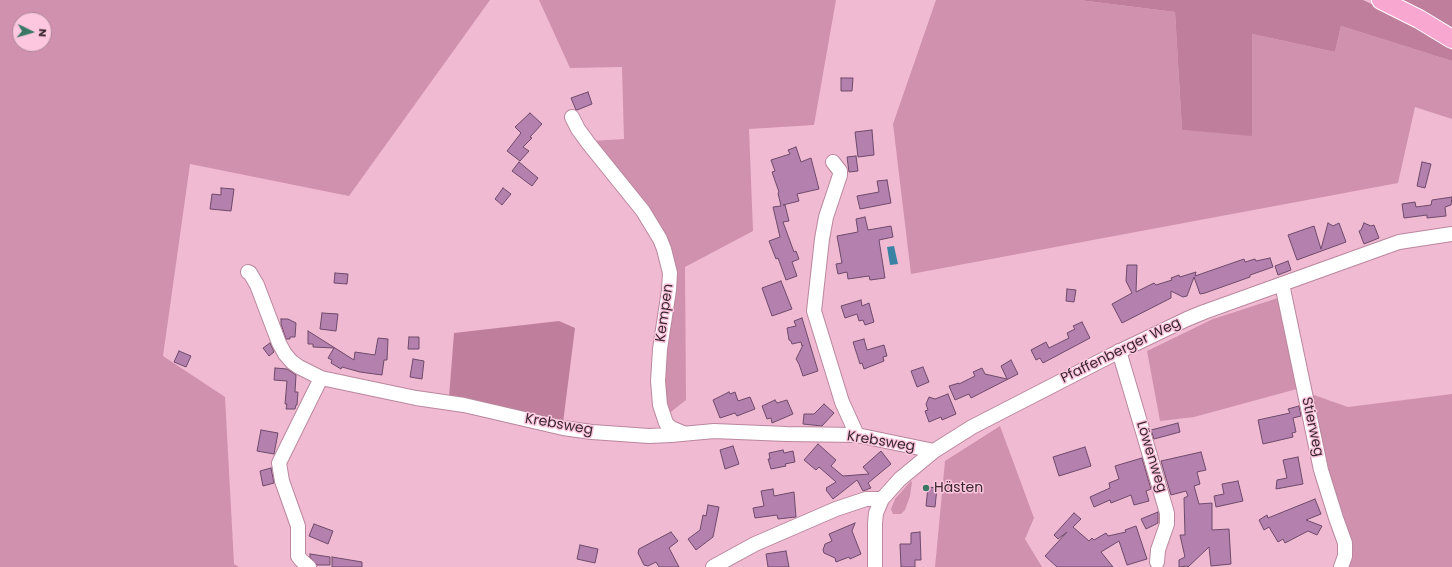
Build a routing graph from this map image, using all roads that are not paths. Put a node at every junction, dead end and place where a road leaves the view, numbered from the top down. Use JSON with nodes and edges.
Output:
{"nodes":[{"id":1,"x":1381,"y":0,"type":"edge"},
{"id":2,"x":1452,"y":38,"type":"edge"},
{"id":3,"x":572,"y":117,"type":"dead end"},
{"id":4,"x":833,"y":162,"type":"dead end"},
{"id":5,"x":1452,"y":234,"type":"edge"},
{"id":6,"x":248,"y":272,"type":"dead end"},
{"id":7,"x":1282,"y":284,"type":"junction"},
{"id":8,"x":1119,"y":351,"type":"junction"},
{"id":9,"x":321,"y":378,"type":"junction"},
{"id":10,"x":683,"y":433,"type":"junction"},
{"id":11,"x":857,"y":435,"type":"junction"},
{"id":12,"x":934,"y":451,"type":"junction"},
{"id":13,"x":882,"y":499,"type":"junction"},
{"id":14,"x":1157,"y":562,"type":"dead end"},
{"id":15,"x":309,"y":567,"type":"edge"},
{"id":16,"x":713,"y":567,"type":"edge"},
{"id":17,"x":875,"y":567,"type":"edge"},
{"id":18,"x":1341,"y":567,"type":"edge"}],
"edges":[{"from":1,"to":2,"type":"main road"},
{"from":3,"to":10,"type":"street","name":"Kempen"},
{"from":4,"to":11,"type":"street"},
{"from":5,"to":7,"type":"street","name":"Pfaffenberger Weg"},
{"from":6,"to":9,"type":"street","name":"Krebsweg"},
{"from":7,"to":8,"type":"street","name":"Pfaffenberger Weg"},
{"from":7,"to":18,"type":"street","name":"Stierweg"},
{"from":8,"to":12,"type":"street","name":"Pfaffenberger Weg"},
{"from":8,"to":14,"type":"street","name":"Löwenweg"},
{"from":9,"to":10,"type":"street","name":"Krebsweg"},
{"from":9,"to":15,"type":"street"},
{"from":10,"to":11,"type":"street","name":"Krebsweg"},
{"from":11,"to":12,"type":"street","name":"Krebsweg"},
{"from":12,"to":13,"type":"street","name":"Pfaffenberger Weg"},
{"from":13,"to":16,"type":"street"},
{"from":13,"to":17,"type":"street","name":"Pfaffenberger Weg"}]}
